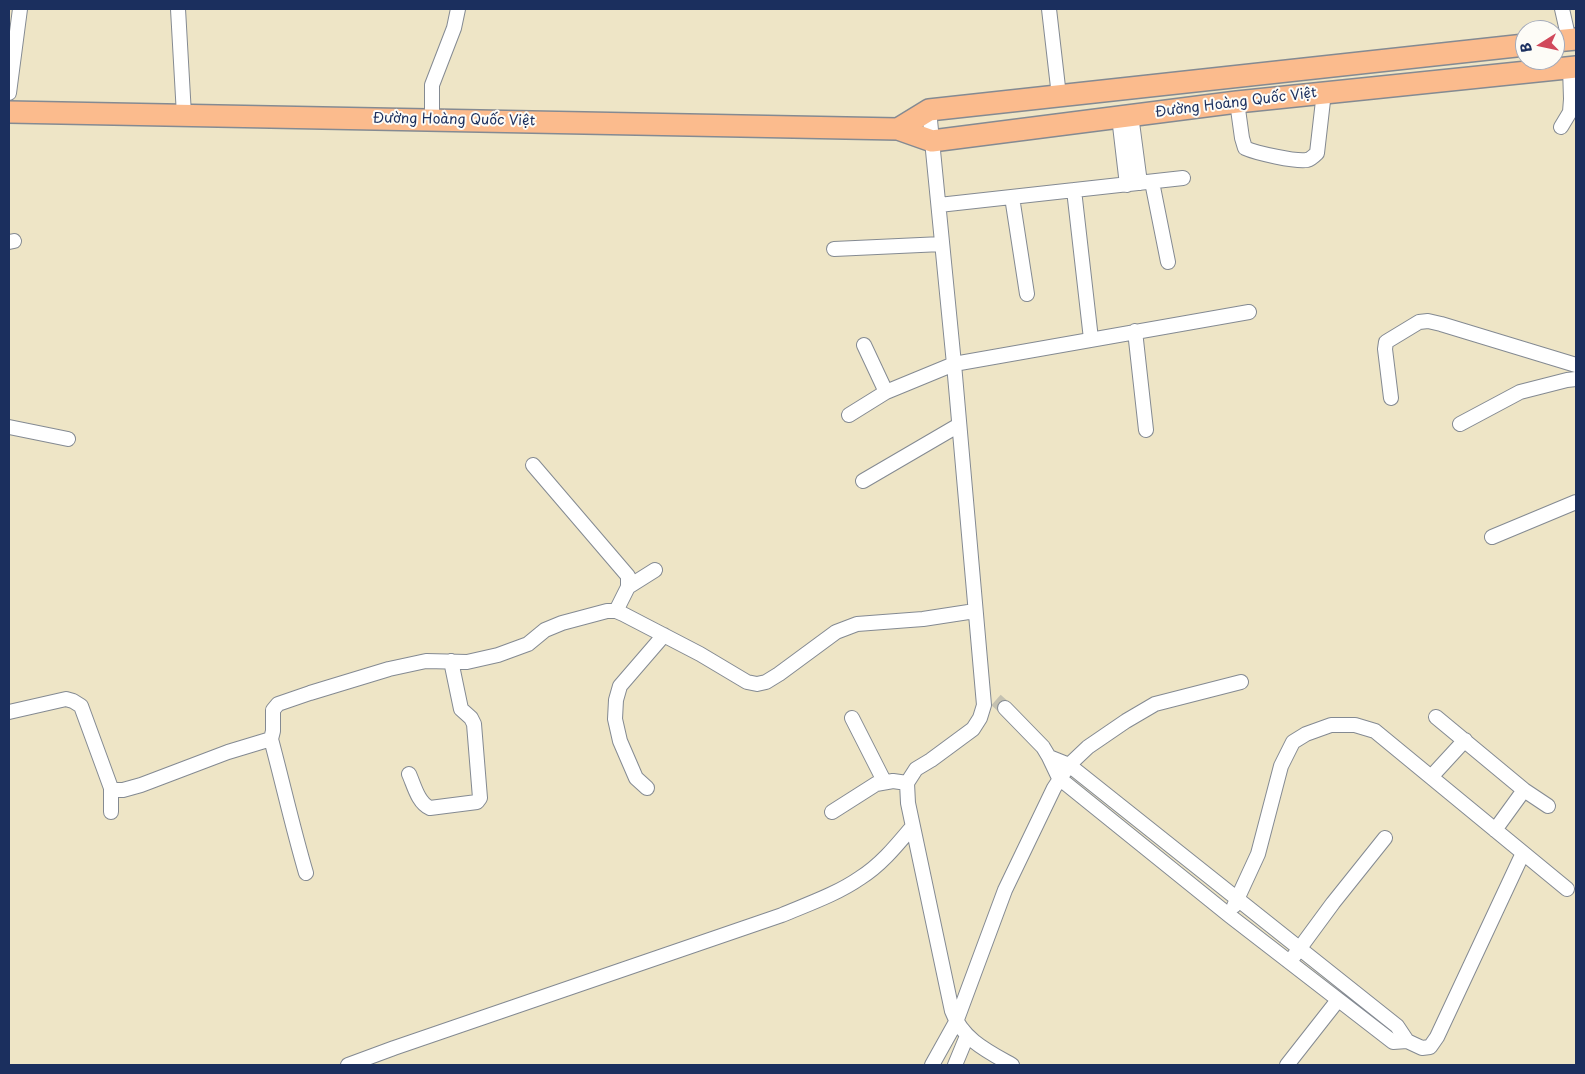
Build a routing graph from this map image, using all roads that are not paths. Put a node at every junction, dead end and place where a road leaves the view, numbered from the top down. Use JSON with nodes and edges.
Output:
{"nodes":[{"id":1,"x":20,"y":9,"type":"edge"},
{"id":2,"x":178,"y":9,"type":"edge"},
{"id":3,"x":458,"y":9,"type":"edge"},
{"id":4,"x":1049,"y":9,"type":"edge"},
{"id":5,"x":1562,"y":9,"type":"edge"},
{"id":6,"x":1567,"y":40,"type":"edge"},
{"id":7,"x":1515,"y":46,"type":"edge"},
{"id":8,"x":1573,"y":67,"type":"edge"},
{"id":9,"x":1324,"y":92,"type":"junction"},
{"id":10,"x":9,"y":93,"type":"edge"},
{"id":11,"x":1059,"y":96,"type":"junction"},
{"id":12,"x":1237,"y":102,"type":"junction"},
{"id":13,"x":929,"y":110,"type":"junction"},
{"id":14,"x":9,"y":112,"type":"edge"},
{"id":15,"x":184,"y":115,"type":"junction"},
{"id":16,"x":1125,"y":116,"type":"junction"},
{"id":17,"x":432,"y":120,"type":"junction"},
{"id":18,"x":1561,"y":127,"type":"dead end"},
{"id":19,"x":898,"y":129,"type":"junction"},
{"id":20,"x":932,"y":141,"type":"junction"},
{"id":21,"x":1183,"y":178,"type":"dead end"},
{"id":22,"x":1140,"y":183,"type":"junction"},
{"id":23,"x":1074,"y":190,"type":"junction"},
{"id":24,"x":1012,"y":197,"type":"junction"},
{"id":25,"x":938,"y":205,"type":"junction"},
{"id":26,"x":942,"y":244,"type":"junction"},
{"id":27,"x":834,"y":249,"type":"dead end"},
{"id":28,"x":1168,"y":262,"type":"dead end"},
{"id":29,"x":1027,"y":294,"type":"dead end"},
{"id":30,"x":1249,"y":312,"type":"dead end"},
{"id":31,"x":1135,"y":331,"type":"junction"},
{"id":32,"x":1091,"y":339,"type":"junction"},
{"id":33,"x":864,"y":345,"type":"dead end"},
{"id":34,"x":954,"y":364,"type":"junction"},
{"id":35,"x":1576,"y":364,"type":"edge"},
{"id":36,"x":1576,"y":379,"type":"edge"},
{"id":37,"x":886,"y":392,"type":"junction"},
{"id":38,"x":1391,"y":398,"type":"dead end"},
{"id":39,"x":849,"y":415,"type":"dead end"},
{"id":40,"x":1460,"y":424,"type":"dead end"},
{"id":41,"x":959,"y":425,"type":"junction"},
{"id":42,"x":9,"y":427,"type":"edge"},
{"id":43,"x":1146,"y":430,"type":"dead end"},
{"id":44,"x":68,"y":439,"type":"dead end"},
{"id":45,"x":532,"y":464,"type":"dead end"},
{"id":46,"x":863,"y":481,"type":"dead end"},
{"id":47,"x":1576,"y":502,"type":"edge"},
{"id":48,"x":1492,"y":537,"type":"dead end"},
{"id":49,"x":655,"y":570,"type":"dead end"},
{"id":50,"x":628,"y":587,"type":"junction"},
{"id":51,"x":616,"y":611,"type":"junction"},
{"id":52,"x":975,"y":611,"type":"junction"},
{"id":53,"x":664,"y":635,"type":"junction"},
{"id":54,"x":450,"y":661,"type":"junction"},
{"id":55,"x":1241,"y":682,"type":"dead end"},
{"id":56,"x":982,"y":689,"type":"junction"},
{"id":57,"x":9,"y":712,"type":"edge"},
{"id":58,"x":1436,"y":717,"type":"dead end"},
{"id":59,"x":852,"y":718,"type":"dead end"},
{"id":60,"x":271,"y":740,"type":"junction"},
{"id":61,"x":1465,"y":740,"type":"junction"},
{"id":62,"x":1046,"y":752,"type":"junction"},
{"id":63,"x":1069,"y":764,"type":"junction"},
{"id":64,"x":409,"y":774,"type":"dead end"},
{"id":65,"x":1430,"y":777,"type":"junction"},
{"id":66,"x":1059,"y":778,"type":"junction"},
{"id":67,"x":884,"y":781,"type":"junction"},
{"id":68,"x":907,"y":783,"type":"junction"},
{"id":69,"x":111,"y":788,"type":"junction"},
{"id":70,"x":647,"y":788,"type":"dead end"},
{"id":71,"x":1524,"y":790,"type":"junction"},
{"id":72,"x":1548,"y":806,"type":"dead end"},
{"id":73,"x":111,"y":812,"type":"dead end"},
{"id":74,"x":832,"y":812,"type":"dead end"},
{"id":75,"x":913,"y":826,"type":"junction"},
{"id":76,"x":1495,"y":830,"type":"junction"},
{"id":77,"x":1385,"y":838,"type":"dead end"},
{"id":78,"x":1523,"y":853,"type":"junction"},
{"id":79,"x":306,"y":873,"type":"dead end"},
{"id":80,"x":1566,"y":889,"type":"dead end"},
{"id":81,"x":1238,"y":899,"type":"junction"},
{"id":82,"x":1230,"y":916,"type":"junction"},
{"id":83,"x":1299,"y":948,"type":"junction"},
{"id":84,"x":1289,"y":962,"type":"junction"},
{"id":85,"x":1338,"y":1000,"type":"junction"},
{"id":86,"x":956,"y":1022,"type":"junction"},
{"id":87,"x":967,"y":1036,"type":"junction"},
{"id":88,"x":1407,"y":1041,"type":"junction"},
{"id":89,"x":348,"y":1065,"type":"edge"},
{"id":90,"x":932,"y":1065,"type":"edge"},
{"id":91,"x":955,"y":1065,"type":"edge"},
{"id":92,"x":1012,"y":1065,"type":"edge"},
{"id":93,"x":1287,"y":1065,"type":"edge"}],
"edges":[{"from":1,"to":10,"type":"street"},
{"from":2,"to":15,"type":"street"},
{"from":3,"to":17,"type":"street"},
{"from":4,"to":11,"type":"street"},
{"from":5,"to":6,"type":"street"},
{"from":7,"to":11,"type":"highway","name":"Đường Hoàng Quốc Việt"},
{"from":8,"to":9,"type":"highway","name":"Đường Hoàng Quốc Việt"},
{"from":8,"to":18,"type":"street"},
{"from":9,"to":12,"type":"highway","name":"Đường Hoàng Quốc Việt"},
{"from":9,"to":12,"type":"street"},
{"from":11,"to":13,"type":"highway","name":"Đường Hoàng Quốc Việt"},
{"from":12,"to":16,"type":"highway","name":"Đường Hoàng Quốc Việt"},
{"from":13,"to":19,"type":"highway","name":"Đường Hoàng Quốc Việt"},
{"from":13,"to":20,"type":"street"},
{"from":14,"to":15,"type":"highway","name":"Đường Hoàng Quốc Việt"},
{"from":15,"to":17,"type":"highway","name":"Đường Hoàng Quốc Việt"},
{"from":16,"to":20,"type":"highway","name":"Đường Hoàng Quốc Việt"},
{"from":16,"to":22,"type":"street"},
{"from":17,"to":19,"type":"highway","name":"Đường Hoàng Quốc Việt"},
{"from":19,"to":20,"type":"highway","name":"Đường Hoàng Quốc Việt"},
{"from":20,"to":25,"type":"street"},
{"from":21,"to":22,"type":"street"},
{"from":22,"to":23,"type":"street"},
{"from":22,"to":28,"type":"street"},
{"from":23,"to":24,"type":"street"},
{"from":23,"to":32,"type":"street"},
{"from":24,"to":25,"type":"street"},
{"from":24,"to":29,"type":"street"},
{"from":25,"to":26,"type":"street"},
{"from":26,"to":27,"type":"street"},
{"from":26,"to":34,"type":"street"},
{"from":30,"to":31,"type":"street"},
{"from":31,"to":32,"type":"street"},
{"from":31,"to":43,"type":"street"},
{"from":32,"to":34,"type":"street"},
{"from":33,"to":37,"type":"street"},
{"from":34,"to":37,"type":"street"},
{"from":34,"to":41,"type":"street"},
{"from":35,"to":38,"type":"street"},
{"from":36,"to":40,"type":"street"},
{"from":37,"to":39,"type":"street"},
{"from":41,"to":46,"type":"street"},
{"from":41,"to":52,"type":"street"},
{"from":42,"to":44,"type":"street"},
{"from":45,"to":50,"type":"street"},
{"from":47,"to":48,"type":"street"},
{"from":49,"to":50,"type":"street"},
{"from":50,"to":51,"type":"street"},
{"from":51,"to":53,"type":"street"},
{"from":51,"to":54,"type":"street"},
{"from":52,"to":53,"type":"street"},
{"from":52,"to":56,"type":"street"},
{"from":53,"to":70,"type":"street"},
{"from":54,"to":60,"type":"street"},
{"from":54,"to":64,"type":"street"},
{"from":55,"to":63,"type":"street"},
{"from":56,"to":62,"type":"street"},
{"from":56,"to":68,"type":"street"},
{"from":57,"to":69,"type":"street"},
{"from":58,"to":61,"type":"street"},
{"from":59,"to":67,"type":"street"},
{"from":60,"to":69,"type":"street"},
{"from":60,"to":79,"type":"street"},
{"from":61,"to":65,"type":"street"},
{"from":61,"to":71,"type":"street"},
{"from":62,"to":63,"type":"street"},
{"from":62,"to":66,"type":"street"},
{"from":63,"to":66,"type":"street"},
{"from":63,"to":81,"type":"street"},
{"from":65,"to":76,"type":"street"},
{"from":65,"to":81,"type":"street"},
{"from":66,"to":82,"type":"street"},
{"from":66,"to":86,"type":"street"},
{"from":67,"to":68,"type":"street"},
{"from":67,"to":74,"type":"street"},
{"from":68,"to":75,"type":"street"},
{"from":69,"to":73,"type":"street"},
{"from":71,"to":72,"type":"street"},
{"from":71,"to":76,"type":"street"},
{"from":75,"to":86,"type":"street"},
{"from":75,"to":89,"type":"street"},
{"from":76,"to":78,"type":"street"},
{"from":77,"to":83,"type":"street"},
{"from":78,"to":80,"type":"street"},
{"from":78,"to":88,"type":"street"},
{"from":81,"to":82,"type":"street"},
{"from":81,"to":83,"type":"street"},
{"from":82,"to":84,"type":"street"},
{"from":83,"to":84,"type":"street"},
{"from":83,"to":88,"type":"street"},
{"from":84,"to":85,"type":"street"},
{"from":85,"to":88,"type":"street"},
{"from":85,"to":93,"type":"street"},
{"from":86,"to":87,"type":"street"},
{"from":86,"to":90,"type":"street"},
{"from":87,"to":91,"type":"street"},
{"from":87,"to":92,"type":"street"}]}
